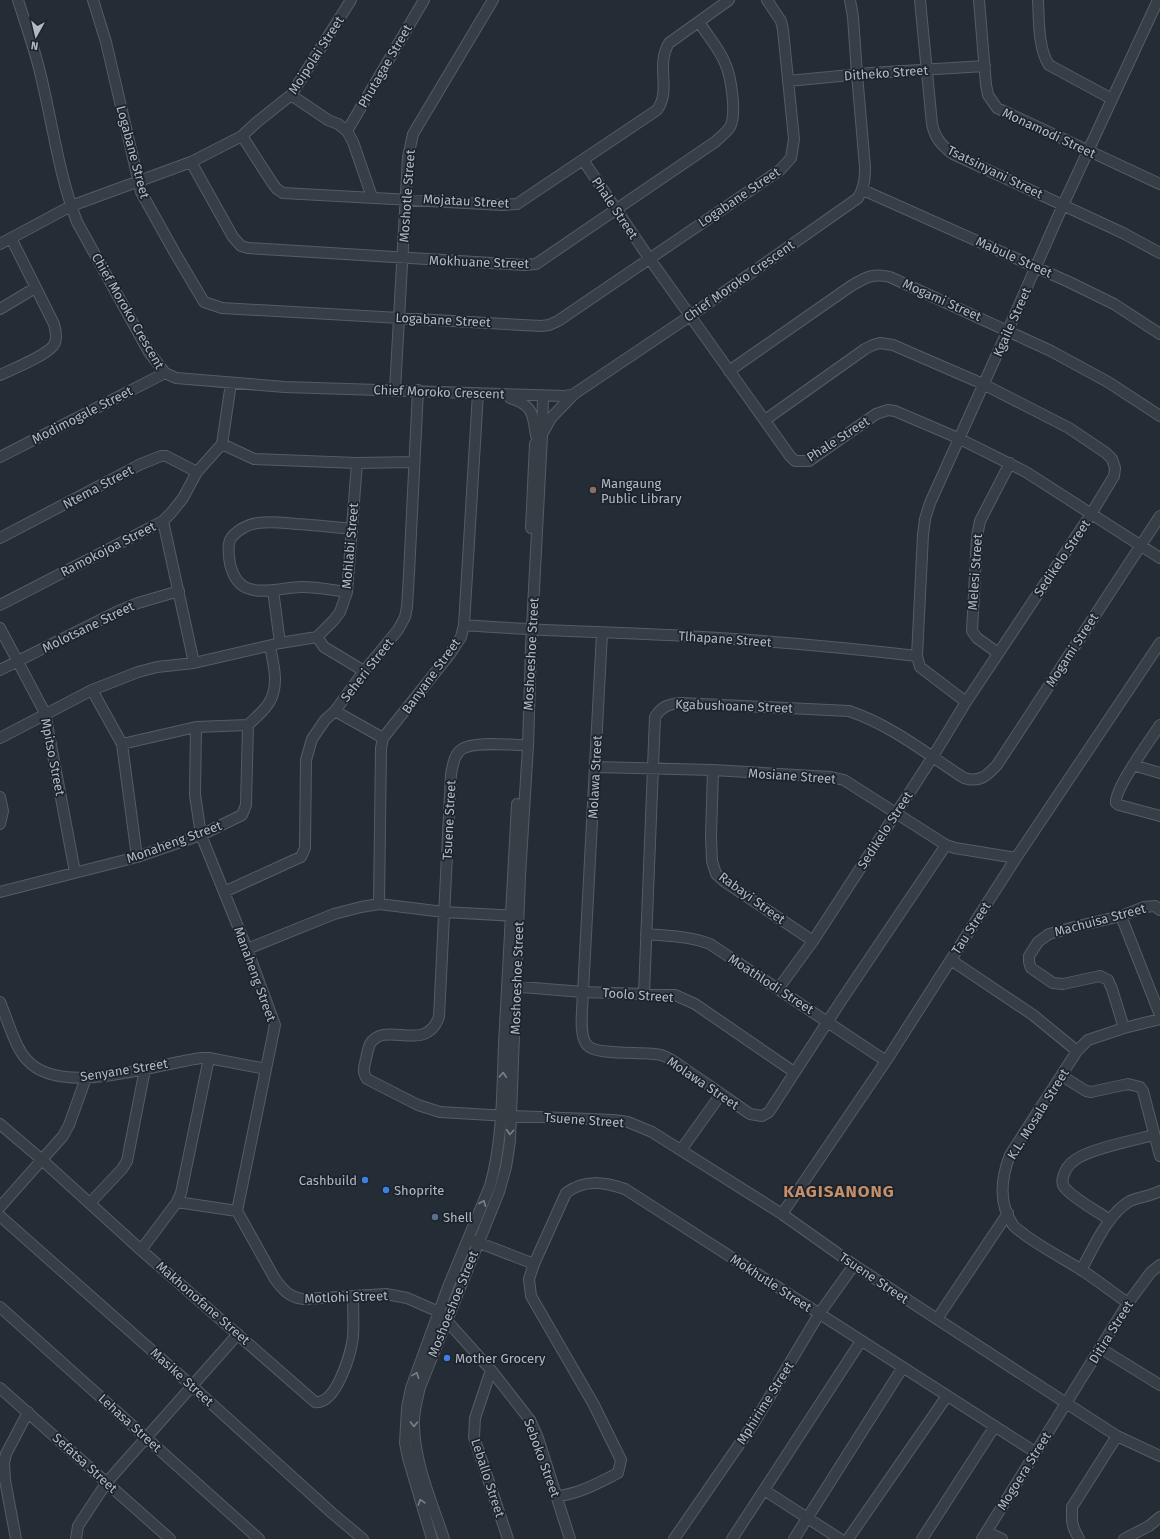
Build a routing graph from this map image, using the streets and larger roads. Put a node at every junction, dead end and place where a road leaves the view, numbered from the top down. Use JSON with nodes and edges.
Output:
{"nodes":[{"id":1,"x":18,"y":0,"type":"edge"},
{"id":2,"x":94,"y":0,"type":"edge"},
{"id":3,"x":352,"y":0,"type":"edge"},
{"id":4,"x":424,"y":0,"type":"edge"},
{"id":5,"x":493,"y":0,"type":"edge"},
{"id":6,"x":729,"y":0,"type":"edge"},
{"id":7,"x":767,"y":0,"type":"edge"},
{"id":8,"x":850,"y":0,"type":"edge"},
{"id":9,"x":920,"y":0,"type":"edge"},
{"id":10,"x":979,"y":0,"type":"edge"},
{"id":11,"x":1038,"y":0,"type":"edge"},
{"id":12,"x":1158,"y":0,"type":"edge"},
{"id":13,"x":699,"y":22,"type":"junction"},
{"id":14,"x":985,"y":66,"type":"junction"},
{"id":15,"x":926,"y":70,"type":"junction"},
{"id":16,"x":856,"y":74,"type":"junction"},
{"id":17,"x":788,"y":81,"type":"junction"},
{"id":18,"x":291,"y":95,"type":"junction"},
{"id":19,"x":1112,"y":99,"type":"junction"},
{"id":20,"x":347,"y":131,"type":"junction"},
{"id":21,"x":242,"y":136,"type":"junction"},
{"id":22,"x":1087,"y":151,"type":"junction"},
{"id":23,"x":583,"y":160,"type":"junction"},
{"id":24,"x":191,"y":162,"type":"junction"},
{"id":25,"x":139,"y":180,"type":"junction"},
{"id":26,"x":1160,"y":184,"type":"edge"},
{"id":27,"x":863,"y":190,"type":"junction"},
{"id":28,"x":372,"y":197,"type":"junction"},
{"id":29,"x":405,"y":198,"type":"junction"},
{"id":30,"x":1063,"y":205,"type":"junction"},
{"id":31,"x":71,"y":206,"type":"junction"},
{"id":32,"x":616,"y":210,"type":"junction"},
{"id":33,"x":11,"y":238,"type":"junction"},
{"id":34,"x":0,"y":244,"type":"edge"},
{"id":35,"x":1160,"y":253,"type":"edge"},
{"id":36,"x":649,"y":258,"type":"junction"},
{"id":37,"x":403,"y":259,"type":"junction"},
{"id":38,"x":1036,"y":267,"type":"junction"},
{"id":39,"x":35,"y":288,"type":"junction"},
{"id":40,"x":0,"y":309,"type":"edge"},
{"id":41,"x":690,"y":316,"type":"junction"},
{"id":42,"x":399,"y":318,"type":"junction"},
{"id":43,"x":1008,"y":330,"type":"junction"},
{"id":44,"x":1160,"y":334,"type":"edge"},
{"id":45,"x":729,"y":371,"type":"junction"},
{"id":46,"x":164,"y":374,"type":"junction"},
{"id":47,"x":0,"y":375,"type":"edge"},
{"id":48,"x":231,"y":382,"type":"junction"},
{"id":49,"x":983,"y":384,"type":"junction"},
{"id":50,"x":394,"y":390,"type":"junction"},
{"id":51,"x":418,"y":390,"type":"junction"},
{"id":52,"x":478,"y":393,"type":"junction"},
{"id":53,"x":499,"y":394,"type":"junction"},
{"id":54,"x":574,"y":394,"type":"junction"},
{"id":55,"x":541,"y":396,"type":"junction"},
{"id":56,"x":1160,"y":416,"type":"edge"},
{"id":57,"x":765,"y":420,"type":"junction"},
{"id":58,"x":539,"y":436,"type":"junction"},
{"id":59,"x":958,"y":438,"type":"junction"},
{"id":60,"x":222,"y":444,"type":"junction"},
{"id":61,"x":0,"y":457,"type":"edge"},
{"id":62,"x":414,"y":462,"type":"junction"},
{"id":63,"x":357,"y":463,"type":"junction"},
{"id":64,"x":1010,"y":463,"type":"junction"},
{"id":65,"x":197,"y":472,"type":"junction"},
{"id":66,"x":1091,"y":514,"type":"junction"},
{"id":67,"x":1160,"y":516,"type":"edge"},
{"id":68,"x":163,"y":521,"type":"junction"},
{"id":69,"x":352,"y":529,"type":"junction"},
{"id":70,"x":0,"y":538,"type":"edge"},
{"id":71,"x":1140,"y":546,"type":"junction"},
{"id":72,"x":1160,"y":558,"type":"edge"},
{"id":73,"x":273,"y":590,"type":"junction"},
{"id":74,"x":179,"y":591,"type":"junction"},
{"id":75,"x":347,"y":592,"type":"junction"},
{"id":76,"x":0,"y":605,"type":"edge"},
{"id":77,"x":464,"y":626,"type":"junction"},
{"id":78,"x":0,"y":628,"type":"edge"},
{"id":79,"x":529,"y":630,"type":"junction"},
{"id":80,"x":602,"y":633,"type":"junction"},
{"id":81,"x":317,"y":637,"type":"junction"},
{"id":82,"x":1160,"y":643,"type":"edge"},
{"id":83,"x":275,"y":645,"type":"junction"},
{"id":84,"x":998,"y":653,"type":"junction"},
{"id":85,"x":916,"y":656,"type":"junction"},
{"id":86,"x":18,"y":661,"type":"junction"},
{"id":87,"x":194,"y":663,"type":"junction"},
{"id":88,"x":0,"y":670,"type":"edge"},
{"id":89,"x":364,"y":671,"type":"junction"},
{"id":90,"x":92,"y":690,"type":"junction"},
{"id":91,"x":966,"y":702,"type":"junction"},
{"id":92,"x":335,"y":711,"type":"junction"},
{"id":93,"x":45,"y":713,"type":"junction"},
{"id":94,"x":248,"y":725,"type":"junction"},
{"id":95,"x":196,"y":727,"type":"junction"},
{"id":96,"x":1158,"y":730,"type":"edge"},
{"id":97,"x":0,"y":738,"type":"edge"},
{"id":98,"x":383,"y":738,"type":"junction"},
{"id":99,"x":122,"y":744,"type":"junction"},
{"id":100,"x":521,"y":746,"type":"junction"},
{"id":101,"x":932,"y":758,"type":"junction"},
{"id":102,"x":1133,"y":765,"type":"junction"},
{"id":103,"x":596,"y":767,"type":"junction"},
{"id":104,"x":654,"y":769,"type":"junction"},
{"id":105,"x":713,"y":770,"type":"junction"},
{"id":106,"x":1160,"y":773,"type":"edge"},
{"id":107,"x":980,"y":779,"type":"joint"},
{"id":108,"x":0,"y":797,"type":"edge"},
{"id":109,"x":895,"y":813,"type":"junction"},
{"id":110,"x":1160,"y":816,"type":"edge"},
{"id":111,"x":0,"y":824,"type":"edge"},
{"id":112,"x":201,"y":835,"type":"junction"},
{"id":113,"x":946,"y":845,"type":"junction"},
{"id":114,"x":137,"y":857,"type":"junction"},
{"id":115,"x":1016,"y":858,"type":"junction"},
{"id":116,"x":75,"y":872,"type":"junction"},
{"id":117,"x":0,"y":892,"type":"edge"},
{"id":118,"x":224,"y":892,"type":"junction"},
{"id":119,"x":379,"y":904,"type":"junction"},
{"id":120,"x":1160,"y":910,"type":"edge"},
{"id":121,"x":444,"y":912,"type":"junction"},
{"id":122,"x":515,"y":916,"type":"junction"},
{"id":123,"x":1121,"y":916,"type":"junction"},
{"id":124,"x":646,"y":934,"type":"junction"},
{"id":125,"x":813,"y":941,"type":"junction"},
{"id":126,"x":247,"y":949,"type":"junction"},
{"id":127,"x":950,"y":960,"type":"junction"},
{"id":128,"x":512,"y":986,"type":"junction"},
{"id":129,"x":778,"y":989,"type":"junction"},
{"id":130,"x":583,"y":992,"type":"junction"},
{"id":131,"x":644,"y":993,"type":"junction"},
{"id":132,"x":0,"y":1002,"type":"edge"},
{"id":133,"x":1160,"y":1016,"type":"edge"},
{"id":134,"x":1160,"y":1020,"type":"edge"},
{"id":135,"x":828,"y":1021,"type":"junction"},
{"id":136,"x":1124,"y":1028,"type":"junction"},
{"id":137,"x":1077,"y":1051,"type":"junction"},
{"id":138,"x":209,"y":1058,"type":"junction"},
{"id":139,"x":886,"y":1061,"type":"junction"},
{"id":140,"x":145,"y":1069,"type":"junction"},
{"id":141,"x":266,"y":1069,"type":"junction"},
{"id":142,"x":794,"y":1072,"type":"junction"},
{"id":143,"x":1062,"y":1076,"type":"junction"},
{"id":144,"x":86,"y":1078,"type":"junction"},
{"id":145,"x":721,"y":1094,"type":"junction"},
{"id":146,"x":501,"y":1115,"type":"junction"},
{"id":147,"x":511,"y":1115,"type":"junction"},
{"id":148,"x":0,"y":1124,"type":"edge"},
{"id":149,"x":1154,"y":1135,"type":"junction"},
{"id":150,"x":682,"y":1150,"type":"junction"},
{"id":151,"x":1160,"y":1156,"type":"edge"},
{"id":152,"x":41,"y":1159,"type":"junction"},
{"id":153,"x":1160,"y":1192,"type":"edge"},
{"id":154,"x":177,"y":1202,"type":"junction"},
{"id":155,"x":90,"y":1203,"type":"junction"},
{"id":156,"x":0,"y":1207,"type":"edge"},
{"id":157,"x":237,"y":1211,"type":"junction"},
{"id":158,"x":1008,"y":1213,"type":"junction"},
{"id":159,"x":782,"y":1214,"type":"junction"},
{"id":160,"x":0,"y":1216,"type":"edge"},
{"id":161,"x":1110,"y":1220,"type":"junction"},
{"id":162,"x":468,"y":1239,"type":"junction"},
{"id":163,"x":478,"y":1242,"type":"junction"},
{"id":164,"x":141,"y":1250,"type":"junction"},
{"id":165,"x":534,"y":1264,"type":"junction"},
{"id":166,"x":854,"y":1265,"type":"junction"},
{"id":167,"x":1160,"y":1265,"type":"edge"},
{"id":168,"x":1081,"y":1270,"type":"junction"},
{"id":169,"x":353,"y":1296,"type":"junction"},
{"id":170,"x":1128,"y":1303,"type":"junction"},
{"id":171,"x":0,"y":1308,"type":"edge"},
{"id":172,"x":439,"y":1312,"type":"junction"},
{"id":173,"x":820,"y":1314,"type":"junction"},
{"id":174,"x":937,"y":1319,"type":"junction"},
{"id":175,"x":447,"y":1320,"type":"junction"},
{"id":176,"x":238,"y":1334,"type":"junction"},
{"id":177,"x":861,"y":1341,"type":"junction"},
{"id":178,"x":1100,"y":1348,"type":"junction"},
{"id":179,"x":903,"y":1368,"type":"junction"},
{"id":180,"x":491,"y":1370,"type":"junction"},
{"id":181,"x":1160,"y":1385,"type":"edge"},
{"id":182,"x":192,"y":1386,"type":"junction"},
{"id":183,"x":0,"y":1388,"type":"edge"},
{"id":184,"x":947,"y":1396,"type":"junction"},
{"id":185,"x":1066,"y":1403,"type":"junction"},
{"id":186,"x":28,"y":1412,"type":"junction"},
{"id":187,"x":995,"y":1426,"type":"junction"},
{"id":188,"x":1117,"y":1436,"type":"junction"},
{"id":189,"x":146,"y":1437,"type":"junction"},
{"id":190,"x":1036,"y":1452,"type":"junction"},
{"id":191,"x":1160,"y":1456,"type":"edge"},
{"id":192,"x":107,"y":1482,"type":"junction"},
{"id":193,"x":764,"y":1490,"type":"junction"},
{"id":194,"x":557,"y":1496,"type":"junction"},
{"id":195,"x":1160,"y":1516,"type":"edge"},
{"id":196,"x":807,"y":1518,"type":"junction"},
{"id":197,"x":984,"y":1535,"type":"edge"},
{"id":198,"x":438,"y":1538,"type":"edge"},
{"id":199,"x":16,"y":1539,"type":"edge"},
{"id":200,"x":76,"y":1539,"type":"edge"},
{"id":201,"x":170,"y":1539,"type":"edge"},
{"id":202,"x":259,"y":1539,"type":"edge"},
{"id":203,"x":363,"y":1539,"type":"edge"},
{"id":204,"x":508,"y":1539,"type":"edge"},
{"id":205,"x":570,"y":1539,"type":"edge"},
{"id":206,"x":674,"y":1539,"type":"edge"},
{"id":207,"x":732,"y":1539,"type":"edge"},
{"id":208,"x":794,"y":1539,"type":"edge"},
{"id":209,"x":840,"y":1539,"type":"edge"},
{"id":210,"x":848,"y":1539,"type":"edge"},
{"id":211,"x":922,"y":1539,"type":"edge"},
{"id":212,"x":1002,"y":1539,"type":"edge"},
{"id":213,"x":1079,"y":1539,"type":"edge"},
{"id":214,"x":1124,"y":1539,"type":"edge"}],
"edges":[{"from":1,"to":31,"type":"street","name":"Chief Moroko Crescent"},
{"from":2,"to":25,"type":"street","name":"Logabane Street"},
{"from":3,"to":18,"type":"street","name":"Moipolai Street"},
{"from":4,"to":20,"type":"street","name":"Phutagae Street"},
{"from":5,"to":29,"type":"street","name":"Moshotle Street"},
{"from":6,"to":13,"type":"street","name":"Mojatau Street"},
{"from":7,"to":17,"type":"street","name":"Logabane Street"},
{"from":8,"to":16,"type":"street"},
{"from":9,"to":15,"type":"street","name":"Tsatsinyani Street"},
{"from":10,"to":14,"type":"street","name":"Monamodi Street"},
{"from":11,"to":19,"type":"street"},
{"from":12,"to":19,"type":"street","name":"Kgaile Street"},
{"from":13,"to":23,"type":"street","name":"Mojatau Street"},
{"from":13,"to":32,"type":"street","name":"Mokhuane Street"},
{"from":14,"to":15,"type":"street","name":"Ditheko Street"},
{"from":14,"to":22,"type":"street","name":"Monamodi Street"},
{"from":15,"to":16,"type":"street","name":"Ditheko Street"},
{"from":15,"to":30,"type":"street","name":"Tsatsinyani Street"},
{"from":16,"to":17,"type":"street","name":"Ditheko Street"},
{"from":16,"to":27,"type":"street"},
{"from":17,"to":36,"type":"street","name":"Logabane Street"},
{"from":18,"to":20,"type":"street"},
{"from":18,"to":21,"type":"street","name":"Moipolai Street"},
{"from":19,"to":22,"type":"street","name":"Kgaile Street"},
{"from":20,"to":28,"type":"street"},
{"from":21,"to":24,"type":"street","name":"Moipolai Street"},
{"from":21,"to":28,"type":"street","name":"Mojatau Street"},
{"from":22,"to":26,"type":"street","name":"Monamodi Street"},
{"from":22,"to":30,"type":"street","name":"Kgaile Street"},
{"from":23,"to":29,"type":"street","name":"Mojatau Street"},
{"from":23,"to":32,"type":"street","name":"Phale Street"},
{"from":24,"to":25,"type":"street","name":"Moipolai Street"},
{"from":24,"to":37,"type":"street","name":"Mokhuane Street"},
{"from":25,"to":31,"type":"street","name":"Moipolai Street"},
{"from":25,"to":42,"type":"street","name":"Logabane Street"},
{"from":27,"to":38,"type":"street","name":"Mabule Street"},
{"from":27,"to":41,"type":"street","name":"Chief Moroko Crescent"},
{"from":28,"to":29,"type":"street","name":"Mojatau Street"},
{"from":29,"to":37,"type":"street","name":"Moshotle Street"},
{"from":30,"to":35,"type":"street","name":"Tsatsinyani Street"},
{"from":30,"to":38,"type":"street","name":"Kgaile Street"},
{"from":31,"to":33,"type":"street","name":"Moipolai Street"},
{"from":31,"to":46,"type":"street","name":"Chief Moroko Crescent"},
{"from":32,"to":36,"type":"street","name":"Phale Street"},
{"from":32,"to":37,"type":"street","name":"Mokhuane Street"},
{"from":33,"to":34,"type":"street","name":"Moipolai Street"},
{"from":33,"to":39,"type":"street"},
{"from":36,"to":41,"type":"street","name":"Phale Street"},
{"from":36,"to":42,"type":"street","name":"Logabane Street"},
{"from":37,"to":42,"type":"street","name":"Moshotle Street"},
{"from":38,"to":43,"type":"street","name":"Kgaile Street"},
{"from":38,"to":44,"type":"street","name":"Mabule Street"},
{"from":39,"to":40,"type":"street"},
{"from":39,"to":47,"type":"street"},
{"from":41,"to":45,"type":"street","name":"Phale Street"},
{"from":41,"to":54,"type":"street","name":"Chief Moroko Crescent"},
{"from":42,"to":50,"type":"street","name":"Moshotle Street"},
{"from":43,"to":45,"type":"street","name":"Mogami Street"},
{"from":43,"to":49,"type":"street","name":"Kgaile Street"},
{"from":43,"to":56,"type":"street","name":"Mogami Street"},
{"from":45,"to":57,"type":"street","name":"Phale Street"},
{"from":46,"to":48,"type":"street","name":"Chief Moroko Crescent"},
{"from":46,"to":61,"type":"street","name":"Modimogale Street"},
{"from":48,"to":50,"type":"street","name":"Chief Moroko Crescent"},
{"from":48,"to":60,"type":"street"},
{"from":49,"to":57,"type":"street","name":"Sedikelo Street"},
{"from":49,"to":59,"type":"street","name":"Kgaile Street"},
{"from":49,"to":66,"type":"street","name":"Sedikelo Street"},
{"from":50,"to":51,"type":"street","name":"Chief Moroko Crescent"},
{"from":51,"to":52,"type":"street","name":"Chief Moroko Crescent"},
{"from":51,"to":62,"type":"street","name":"Seheri Street"},
{"from":52,"to":53,"type":"street","name":"Chief Moroko Crescent"},
{"from":52,"to":77,"type":"street","name":"Banyane Street"},
{"from":53,"to":55,"type":"street","name":"Chief Moroko Crescent"},
{"from":53,"to":58,"type":"street"},
{"from":54,"to":55,"type":"street","name":"Chief Moroko Crescent"},
{"from":54,"to":58,"type":"street"},
{"from":55,"to":58,"type":"street","name":"Moshoeshoe Street"},
{"from":57,"to":59,"type":"street","name":"Phale Street"},
{"from":58,"to":79,"type":"street","name":"Moshoeshoe Street"},
{"from":59,"to":64,"type":"street","name":"Phale Street"},
{"from":59,"to":85,"type":"street","name":"Kgaile Street"},
{"from":60,"to":63,"type":"street"},
{"from":60,"to":65,"type":"street"},
{"from":62,"to":63,"type":"street"},
{"from":62,"to":89,"type":"street","name":"Seheri Street"},
{"from":63,"to":69,"type":"street","name":"Mohlabi Street"},
{"from":64,"to":66,"type":"street","name":"Phale Street"},
{"from":64,"to":84,"type":"street","name":"Melesi Street"},
{"from":65,"to":68,"type":"street","name":"Ramokojoa Street"},
{"from":65,"to":70,"type":"street","name":"Ntema Street"},
{"from":66,"to":71,"type":"street","name":"Phale Street"},
{"from":66,"to":84,"type":"street","name":"Sedikelo Street"},
{"from":67,"to":71,"type":"street","name":"Mogami Street"},
{"from":68,"to":74,"type":"street"},
{"from":68,"to":76,"type":"street","name":"Ramokojoa Street"},
{"from":69,"to":73,"type":"street"},
{"from":69,"to":75,"type":"street","name":"Mohlabi Street"},
{"from":71,"to":72,"type":"street","name":"Phale Street"},
{"from":71,"to":107,"type":"street","name":"Mogami Street"},
{"from":73,"to":75,"type":"street"},
{"from":73,"to":83,"type":"street"},
{"from":74,"to":86,"type":"street","name":"Molotsane Street"},
{"from":74,"to":87,"type":"street"},
{"from":75,"to":81,"type":"street","name":"Mohlabi Street"},
{"from":77,"to":79,"type":"street","name":"Tlhapane Street"},
{"from":77,"to":98,"type":"street","name":"Banyane Street"},
{"from":78,"to":86,"type":"street","name":"Mpitso Street"},
{"from":79,"to":80,"type":"street","name":"Tlhapane Street"},
{"from":79,"to":100,"type":"street","name":"Moshoeshoe Street"},
{"from":79,"to":122,"type":"street","name":"Moshoeshoe Street"},
{"from":80,"to":85,"type":"street","name":"Tlhapane Street"},
{"from":80,"to":103,"type":"street","name":"Molawa Street"},
{"from":81,"to":83,"type":"street"},
{"from":81,"to":89,"type":"street"},
{"from":82,"to":115,"type":"street","name":"Tau Street"},
{"from":83,"to":87,"type":"street"},
{"from":83,"to":94,"type":"street"},
{"from":84,"to":91,"type":"street","name":"Sedikelo Street"},
{"from":85,"to":91,"type":"street"},
{"from":86,"to":88,"type":"street","name":"Molotsane Street"},
{"from":86,"to":93,"type":"street","name":"Mpitso Street"},
{"from":87,"to":90,"type":"street"},
{"from":89,"to":92,"type":"street","name":"Seheri Street"},
{"from":90,"to":93,"type":"street"},
{"from":90,"to":99,"type":"street"},
{"from":91,"to":101,"type":"street","name":"Sedikelo Street"},
{"from":92,"to":98,"type":"street"},
{"from":92,"to":118,"type":"street","name":"Seheri Street"},
{"from":93,"to":97,"type":"street"},
{"from":93,"to":116,"type":"street","name":"Mpitso Street"},
{"from":94,"to":95,"type":"street"},
{"from":94,"to":112,"type":"street","name":"Monaheng Street"},
{"from":95,"to":99,"type":"street"},
{"from":95,"to":112,"type":"street","name":"Manaheng Street"},
{"from":96,"to":102,"type":"street"},
{"from":98,"to":119,"type":"street"},
{"from":99,"to":114,"type":"street"},
{"from":100,"to":121,"type":"street","name":"Tsuene Street"},
{"from":100,"to":122,"type":"street","name":"Moshoeshoe Street"},
{"from":101,"to":104,"type":"street","name":"Kgabushoane Street"},
{"from":101,"to":107,"type":"street","name":"Kgabushoane Street"},
{"from":101,"to":109,"type":"street","name":"Sedikelo Street"},
{"from":102,"to":106,"type":"street"},
{"from":102,"to":110,"type":"street"},
{"from":103,"to":104,"type":"street","name":"Mosiane Street"},
{"from":103,"to":130,"type":"street","name":"Molawa Street"},
{"from":104,"to":105,"type":"street","name":"Mosiane Street"},
{"from":104,"to":124,"type":"street","name":"Kgabushoane Street"},
{"from":105,"to":109,"type":"street","name":"Mosiane Street"},
{"from":105,"to":125,"type":"street","name":"Rabayi Street"},
{"from":108,"to":111,"type":"street"},
{"from":109,"to":113,"type":"street","name":"Mosiane Street"},
{"from":109,"to":125,"type":"street","name":"Sedikelo Street"},
{"from":112,"to":114,"type":"street","name":"Monaheng Street"},
{"from":112,"to":118,"type":"street","name":"Manaheng Street"},
{"from":113,"to":115,"type":"street","name":"Mosiane Street"},
{"from":113,"to":135,"type":"street","name":"Molawa Street"},
{"from":114,"to":116,"type":"street","name":"Monaheng Street"},
{"from":115,"to":127,"type":"street","name":"Tau Street"},
{"from":116,"to":117,"type":"street","name":"Monaheng Street"},
{"from":118,"to":126,"type":"street","name":"Manaheng Street"},
{"from":119,"to":121,"type":"street"},
{"from":119,"to":126,"type":"street"},
{"from":120,"to":123,"type":"street","name":"Machuisa Street"},
{"from":121,"to":122,"type":"street"},
{"from":121,"to":146,"type":"street","name":"Tsuene Street"},
{"from":122,"to":128,"type":"street","name":"Moshoeshoe Street"},
{"from":123,"to":133,"type":"street"},
{"from":123,"to":136,"type":"street","name":"Machuisa Street"},
{"from":124,"to":129,"type":"street","name":"Moathlodi Street"},
{"from":124,"to":131,"type":"street","name":"Kgabushoane Street"},
{"from":125,"to":129,"type":"street","name":"Sedikelo Street"},
{"from":126,"to":141,"type":"street","name":"Manaheng Street"},
{"from":127,"to":137,"type":"street"},
{"from":127,"to":139,"type":"street","name":"Tau Street"},
{"from":128,"to":130,"type":"street","name":"Toolo Street"},
{"from":146,"to":128,"type":"street","name":"Moshoeshoe Street","one_way":true},
{"from":128,"to":147,"type":"street","name":"Moshoeshoe Street"},
{"from":129,"to":135,"type":"street","name":"Moathlodi Street"},
{"from":130,"to":131,"type":"street","name":"Toolo Street"},
{"from":130,"to":145,"type":"street","name":"Molawa Street"},
{"from":131,"to":142,"type":"street","name":"Toolo Street"},
{"from":132,"to":144,"type":"street","name":"Senyane Street"},
{"from":134,"to":136,"type":"street","name":"K.L. Mosala Street"},
{"from":135,"to":139,"type":"street","name":"Moathlodi Street"},
{"from":135,"to":142,"type":"street","name":"Molawa Street"},
{"from":136,"to":137,"type":"street","name":"K.L. Mosala Street"},
{"from":137,"to":143,"type":"street","name":"K.L. Mosala Street"},
{"from":138,"to":140,"type":"street","name":"Senyane Street"},
{"from":138,"to":141,"type":"street","name":"Senyane Street"},
{"from":138,"to":154,"type":"street"},
{"from":139,"to":159,"type":"street","name":"Tau Street"},
{"from":140,"to":144,"type":"street","name":"Senyane Street"},
{"from":140,"to":155,"type":"street"},
{"from":141,"to":157,"type":"street","name":"Manaheng Street"},
{"from":142,"to":145,"type":"street","name":"Molawa Street"},
{"from":143,"to":149,"type":"street"},
{"from":143,"to":158,"type":"street","name":"K.L. Mosala Street"},
{"from":144,"to":152,"type":"street"},
{"from":145,"to":150,"type":"street"},
{"from":146,"to":147,"type":"street","name":"Tsuene Street"},
{"from":162,"to":146,"type":"street","name":"Moshoeshoe Street","one_way":true},
{"from":147,"to":150,"type":"street","name":"Tsuene Street"},
{"from":147,"to":163,"type":"street","name":"Moshoeshoe Street","one_way":true},
{"from":148,"to":152,"type":"street","name":"Makhonofane Street"},
{"from":149,"to":151,"type":"street"},
{"from":149,"to":161,"type":"street"},
{"from":150,"to":159,"type":"street","name":"Tsuene Street"},
{"from":152,"to":155,"type":"street","name":"Makhonofane Street"},
{"from":152,"to":156,"type":"street"},
{"from":153,"to":161,"type":"street"},
{"from":154,"to":157,"type":"street"},
{"from":154,"to":164,"type":"street"},
{"from":155,"to":164,"type":"street","name":"Makhonofane Street"},
{"from":157,"to":169,"type":"street","name":"Motlohi Street"},
{"from":158,"to":168,"type":"street","name":"K.L. Mosala Street"},
{"from":158,"to":174,"type":"street"},
{"from":159,"to":166,"type":"street","name":"Tsuene Street"},
{"from":160,"to":182,"type":"street","name":"Masike Street"},
{"from":161,"to":168,"type":"street"},
{"from":162,"to":163,"type":"street"},
{"from":162,"to":172,"type":"street","name":"Moshoeshoe Street"},
{"from":163,"to":165,"type":"street"},
{"from":163,"to":175,"type":"street","name":"Moshoeshoe Street"},
{"from":164,"to":176,"type":"street","name":"Makhonofane Street"},
{"from":165,"to":173,"type":"street","name":"Mokhutle Street"},
{"from":165,"to":194,"type":"street","name":"Mokhutle Street"},
{"from":166,"to":173,"type":"street","name":"Mphirime Street"},
{"from":166,"to":174,"type":"street","name":"Tsuene Street"},
{"from":167,"to":170,"type":"street","name":"Ditira Street"},
{"from":168,"to":170,"type":"street","name":"K.L. Mosala Street"},
{"from":169,"to":172,"type":"street","name":"Motlohi Street"},
{"from":169,"to":176,"type":"street","name":"Makhonofane Street"},
{"from":170,"to":178,"type":"street","name":"Ditira Street"},
{"from":171,"to":189,"type":"street","name":"Lehasa Street"},
{"from":172,"to":175,"type":"street","name":"Seboko Street"},
{"from":198,"to":172,"type":"street","name":"Moshoeshoe Street","one_way":true},
{"from":173,"to":177,"type":"street","name":"Mokhutle Street"},
{"from":173,"to":206,"type":"street","name":"Mphirime Street"},
{"from":174,"to":185,"type":"street","name":"Tsuene Street"},
{"from":175,"to":180,"type":"street","name":"Seboko Street"},
{"from":175,"to":198,"type":"street","name":"Moshoeshoe Street","one_way":true},
{"from":176,"to":182,"type":"street"},
{"from":177,"to":179,"type":"street","name":"Mokhutle Street"},
{"from":177,"to":193,"type":"street"},
{"from":178,"to":181,"type":"street"},
{"from":178,"to":185,"type":"street","name":"Ditira Street"},
{"from":179,"to":184,"type":"street","name":"Mokhutle Street"},
{"from":179,"to":196,"type":"street"},
{"from":180,"to":194,"type":"street","name":"Seboko Street"},
{"from":180,"to":204,"type":"street","name":"Leballo Street"},
{"from":182,"to":189,"type":"street"},
{"from":182,"to":203,"type":"street","name":"Masike Street"},
{"from":183,"to":186,"type":"street","name":"Sefatsa Street"},
{"from":184,"to":187,"type":"street","name":"Mokhutle Street"},
{"from":184,"to":210,"type":"street"},
{"from":185,"to":188,"type":"street","name":"Tsuene Street"},
{"from":185,"to":190,"type":"street","name":"Mogoera Street"},
{"from":186,"to":192,"type":"street","name":"Sefatsa Street"},
{"from":186,"to":199,"type":"street"},
{"from":187,"to":190,"type":"street","name":"Mokhutle Street"},
{"from":187,"to":211,"type":"street"},
{"from":188,"to":191,"type":"street","name":"Tsuene Street"},
{"from":188,"to":213,"type":"street"},
{"from":189,"to":192,"type":"street"},
{"from":189,"to":202,"type":"street","name":"Lehasa Street"},
{"from":190,"to":197,"type":"street","name":"Mogoera Street"},
{"from":192,"to":200,"type":"street"},
{"from":192,"to":201,"type":"street","name":"Sefatsa Street"},
{"from":193,"to":196,"type":"street"},
{"from":193,"to":207,"type":"street"},
{"from":194,"to":205,"type":"street","name":"Seboko Street"},
{"from":195,"to":214,"type":"street"},
{"from":196,"to":208,"type":"street"},
{"from":196,"to":209,"type":"street"},
{"from":197,"to":212,"type":"street"}]}
